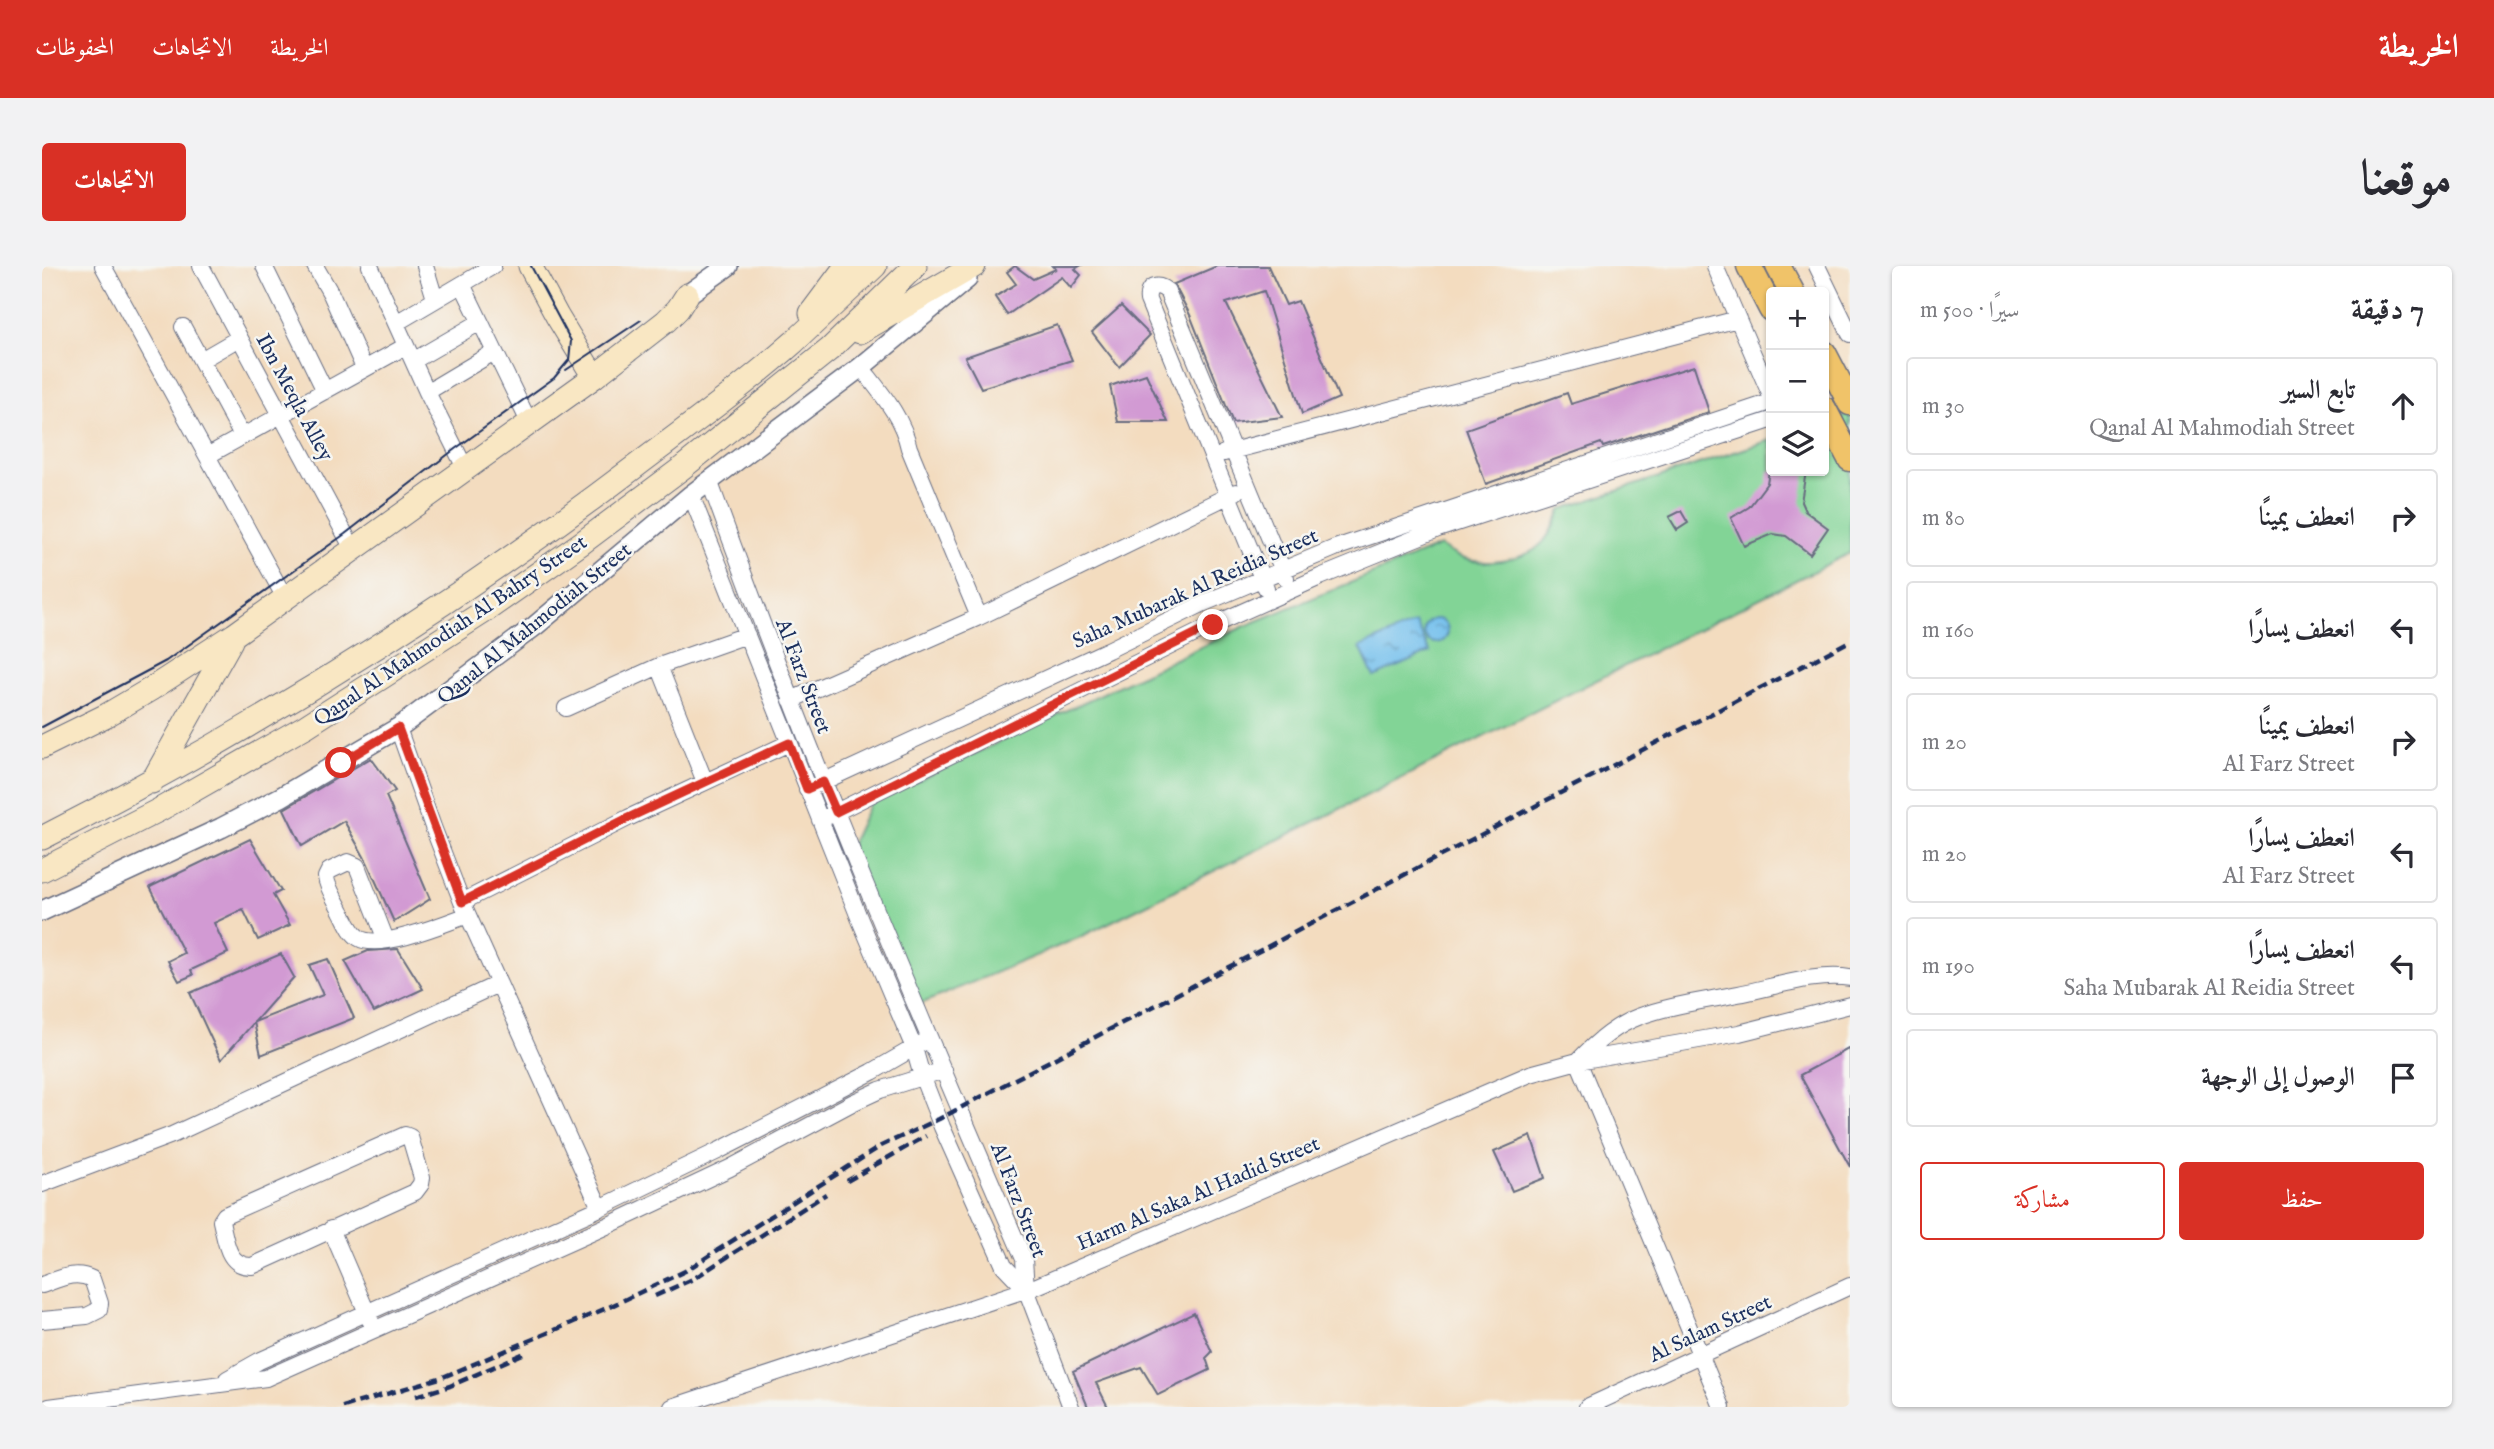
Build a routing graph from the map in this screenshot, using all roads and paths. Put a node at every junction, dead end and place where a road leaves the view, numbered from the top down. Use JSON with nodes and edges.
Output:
{"nodes":[{"id":1,"x":103,"y":266,"type":"edge"},
{"id":2,"x":201,"y":266,"type":"edge"},
{"id":3,"x":264,"y":266,"type":"edge"},
{"id":4,"x":315,"y":266,"type":"edge"},
{"id":5,"x":370,"y":266,"type":"edge"},
{"id":6,"x":425,"y":266,"type":"edge"},
{"id":7,"x":530,"y":266,"type":"edge"},
{"id":8,"x":846,"y":266,"type":"edge"},
{"id":9,"x":875,"y":266,"type":"edge"},
{"id":10,"x":915,"y":266,"type":"edge"},
{"id":11,"x":974,"y":266,"type":"edge"},
{"id":12,"x":982,"y":266,"type":"edge"},
{"id":13,"x":1715,"y":266,"type":"edge"},
{"id":14,"x":1749,"y":266,"type":"edge"},
{"id":15,"x":1778,"y":266,"type":"edge"},
{"id":16,"x":1817,"y":266,"type":"edge"},
{"id":17,"x":726,"y":267,"type":"edge"},
{"id":18,"x":485,"y":268,"type":"edge"},
{"id":19,"x":462,"y":284,"type":"junction"},
{"id":20,"x":1789,"y":287,"type":"edge"},
{"id":21,"x":687,"y":295,"type":"joint"},
{"id":22,"x":435,"y":299,"type":"junction"},
{"id":23,"x":1766,"y":299,"type":"edge"},
{"id":24,"x":1843,"y":302,"type":"edge"},
{"id":25,"x":1738,"y":319,"type":"junction"},
{"id":26,"x":480,"y":322,"type":"junction"},
{"id":27,"x":396,"y":323,"type":"junction"},
{"id":28,"x":183,"y":327,"type":"dead end"},
{"id":29,"x":1850,"y":334,"type":"edge"},
{"id":30,"x":240,"y":338,"type":"junction"},
{"id":31,"x":793,"y":342,"type":"junction"},
{"id":32,"x":830,"y":349,"type":"junction"},
{"id":33,"x":494,"y":352,"type":"junction"},
{"id":34,"x":409,"y":353,"type":"junction"},
{"id":35,"x":201,"y":360,"type":"junction"},
{"id":36,"x":1829,"y":363,"type":"edge"},
{"id":37,"x":861,"y":366,"type":"junction"},
{"id":38,"x":364,"y":368,"type":"junction"},
{"id":39,"x":594,"y":377,"type":"junction"},
{"id":40,"x":1766,"y":384,"type":"edge"},
{"id":41,"x":325,"y":391,"type":"junction"},
{"id":42,"x":427,"y":392,"type":"junction"},
{"id":43,"x":1850,"y":403,"type":"edge"},
{"id":44,"x":1766,"y":404,"type":"edge"},
{"id":45,"x":1826,"y":413,"type":"edge"},
{"id":46,"x":281,"y":415,"type":"junction"},
{"id":47,"x":529,"y":422,"type":"junction"},
{"id":48,"x":1766,"y":422,"type":"edge"},
{"id":49,"x":243,"y":436,"type":"junction"},
{"id":50,"x":1233,"y":450,"type":"junction"},
{"id":51,"x":207,"y":456,"type":"junction"},
{"id":52,"x":1212,"y":456,"type":"junction"},
{"id":53,"x":1850,"y":460,"type":"edge"},
{"id":54,"x":465,"y":468,"type":"junction"},
{"id":55,"x":709,"y":480,"type":"junction"},
{"id":56,"x":1248,"y":486,"type":"junction"},
{"id":57,"x":691,"y":495,"type":"junction"},
{"id":58,"x":1228,"y":495,"type":"junction"},
{"id":59,"x":353,"y":549,"type":"junction"},
{"id":60,"x":1283,"y":570,"type":"junction"},
{"id":61,"x":1262,"y":578,"type":"junction"},
{"id":62,"x":1291,"y":590,"type":"junction"},
{"id":63,"x":285,"y":598,"type":"junction"},
{"id":64,"x":1270,"y":599,"type":"junction"},
{"id":65,"x":758,"y":615,"type":"junction"},
{"id":66,"x":979,"y":617,"type":"junction"},
{"id":67,"x":744,"y":628,"type":"junction"},
{"id":68,"x":234,"y":635,"type":"junction"},
{"id":69,"x":659,"y":666,"type":"junction"},
{"id":70,"x":791,"y":699,"type":"junction"},
{"id":71,"x":566,"y":708,"type":"dead end"},
{"id":72,"x":398,"y":728,"type":"junction"},
{"id":73,"x":789,"y":743,"type":"junction"},
{"id":74,"x":42,"y":747,"type":"edge"},
{"id":75,"x":152,"y":782,"type":"junction"},
{"id":76,"x":705,"y":782,"type":"junction"},
{"id":77,"x":823,"y":782,"type":"junction"},
{"id":78,"x":807,"y":789,"type":"junction"},
{"id":79,"x":836,"y":812,"type":"junction"},
{"id":80,"x":820,"y":820,"type":"junction"},
{"id":81,"x":42,"y":838,"type":"edge"},
{"id":82,"x":42,"y":870,"type":"edge"},
{"id":83,"x":465,"y":909,"type":"junction"},
{"id":84,"x":42,"y":911,"type":"edge"},
{"id":85,"x":386,"y":940,"type":"junction"},
{"id":86,"x":1850,"y":978,"type":"edge"},
{"id":87,"x":498,"y":984,"type":"junction"},
{"id":88,"x":1850,"y":1004,"type":"edge"},
{"id":89,"x":929,"y":1039,"type":"junction"},
{"id":90,"x":914,"y":1048,"type":"junction"},
{"id":91,"x":1578,"y":1061,"type":"junction"},
{"id":92,"x":944,"y":1070,"type":"junction"},
{"id":93,"x":872,"y":1072,"type":"junction"},
{"id":94,"x":922,"y":1076,"type":"junction"},
{"id":95,"x":843,"y":1086,"type":"junction"},
{"id":96,"x":880,"y":1090,"type":"junction"},
{"id":97,"x":852,"y":1103,"type":"junction"},
{"id":98,"x":42,"y":1184,"type":"edge"},
{"id":99,"x":600,"y":1208,"type":"junction"},
{"id":100,"x":331,"y":1229,"type":"junction"},
{"id":101,"x":42,"y":1285,"type":"edge"},
{"id":102,"x":1850,"y":1286,"type":"edge"},
{"id":103,"x":1026,"y":1289,"type":"junction"},
{"id":104,"x":367,"y":1313,"type":"junction"},
{"id":105,"x":42,"y":1320,"type":"edge"},
{"id":106,"x":376,"y":1330,"type":"junction"},
{"id":107,"x":1700,"y":1356,"type":"junction"},
{"id":108,"x":222,"y":1382,"type":"junction"},
{"id":109,"x":49,"y":1407,"type":"edge"},
{"id":110,"x":672,"y":1407,"type":"edge"},
{"id":111,"x":1071,"y":1407,"type":"edge"},
{"id":112,"x":1587,"y":1407,"type":"edge"},
{"id":113,"x":1722,"y":1407,"type":"edge"}],
"edges":[{"from":1,"to":51,"type":"street"},
{"from":2,"to":30,"type":"street","name":"Ibn Meqla Alley"},
{"from":3,"to":41,"type":"street"},
{"from":4,"to":38,"type":"street"},
{"from":5,"to":27,"type":"street"},
{"from":6,"to":22,"type":"street"},
{"from":7,"to":39,"type":"main road"},
{"from":8,"to":31,"type":"main road"},
{"from":9,"to":31,"type":"main road","name":"Qanal Al Mahmodiah Al Bahry Street"},
{"from":10,"to":32,"type":"main road"},
{"from":11,"to":32,"type":"main road"},
{"from":12,"to":37,"type":"street","name":"Qanal Al Mahmodiah Street"},
{"from":13,"to":25,"type":"street"},
{"from":14,"to":23,"type":"main road"},
{"from":15,"to":20,"type":"main road"},
{"from":16,"to":24,"type":"street"},
{"from":17,"to":21,"type":"street"},
{"from":18,"to":19,"type":"street"},
{"from":19,"to":22,"type":"street"},
{"from":19,"to":26,"type":"street"},
{"from":21,"to":39,"type":"main road"},
{"from":22,"to":27,"type":"street"},
{"from":24,"to":29,"type":"street"},
{"from":25,"to":40,"type":"street"},
{"from":25,"to":50,"type":"street"},
{"from":26,"to":33,"type":"street"},
{"from":26,"to":34,"type":"street"},
{"from":27,"to":34,"type":"street"},
{"from":28,"to":35,"type":"street"},
{"from":30,"to":35,"type":"street"},
{"from":30,"to":46,"type":"street","name":"Ibn Meqla Alley"},
{"from":31,"to":75,"type":"main road","name":"Qanal Al Mahmodiah Al Bahry Street"},
{"from":32,"to":82,"type":"main road","name":"Qanal Al Mahmodiah Al Bahry Street"},
{"from":33,"to":42,"type":"street"},
{"from":33,"to":47,"type":"street"},
{"from":34,"to":38,"type":"street"},
{"from":34,"to":42,"type":"street"},
{"from":35,"to":49,"type":"street"},
{"from":36,"to":43,"type":"main road"},
{"from":37,"to":55,"type":"street","name":"Qanal Al Mahmodiah Street"},
{"from":37,"to":66,"type":"street"},
{"from":38,"to":41,"type":"street"},
{"from":39,"to":47,"type":"main road"},
{"from":41,"to":46,"type":"street"},
{"from":42,"to":54,"type":"street"},
{"from":44,"to":60,"type":"street","name":"Saha Mubarak Al Reidia Street"},
{"from":45,"to":53,"type":"main road"},
{"from":46,"to":49,"type":"street"},
{"from":46,"to":59,"type":"street","name":"Ibn Meqla Alley"},
{"from":47,"to":54,"type":"main road"},
{"from":48,"to":62,"type":"street","name":"Saha Mubarak Al Reidia Street"},
{"from":49,"to":51,"type":"street"},
{"from":50,"to":52,"type":"street"},
{"from":50,"to":52,"type":"street"},
{"from":50,"to":56,"type":"street"},
{"from":51,"to":63,"type":"street"},
{"from":52,"to":58,"type":"street"},
{"from":54,"to":59,"type":"main road"},
{"from":55,"to":57,"type":"street","name":"Qanal Al Mahmodiah Street"},
{"from":55,"to":65,"type":"street","name":"Al Farz Street"},
{"from":56,"to":58,"type":"street"},
{"from":56,"to":60,"type":"street"},
{"from":57,"to":67,"type":"street","name":"Al Farz Street"},
{"from":57,"to":72,"type":"street","name":"Qanal Al Mahmodiah Street"},
{"from":58,"to":61,"type":"street"},
{"from":58,"to":66,"type":"street"},
{"from":59,"to":63,"type":"main road"},
{"from":60,"to":61,"type":"street","name":"Saha Mubarak Al Reidia Street"},
{"from":60,"to":62,"type":"street"},
{"from":61,"to":64,"type":"street"},
{"from":61,"to":77,"type":"street","name":"Saha Mubarak Al Reidia Street"},
{"from":62,"to":64,"type":"street","name":"Saha Mubarak Al Reidia Street"},
{"from":63,"to":68,"type":"main road"},
{"from":64,"to":79,"type":"street","name":"Saha Mubarak Al Reidia Street"},
{"from":65,"to":67,"type":"street"},
{"from":65,"to":70,"type":"street","name":"Al Farz Street"},
{"from":66,"to":70,"type":"street"},
{"from":67,"to":69,"type":"street"},
{"from":67,"to":73,"type":"street","name":"Al Farz Street"},
{"from":68,"to":74,"type":"main road"},
{"from":68,"to":75,"type":"main road"},
{"from":69,"to":71,"type":"street"},
{"from":69,"to":76,"type":"street"},
{"from":70,"to":77,"type":"street","name":"Al Farz Street"},
{"from":72,"to":83,"type":"street"},
{"from":72,"to":84,"type":"street","name":"Qanal Al Mahmodiah Street"},
{"from":73,"to":76,"type":"street"},
{"from":73,"to":78,"type":"street","name":"Al Farz Street"},
{"from":75,"to":81,"type":"main road","name":"Qanal Al Mahmodiah Al Bahry Street"},
{"from":76,"to":83,"type":"street"},
{"from":77,"to":78,"type":"street","name":"Saha Mubarak Al Reidia Street"},
{"from":77,"to":79,"type":"street","name":"Al Farz Street"},
{"from":78,"to":80,"type":"street","name":"Al Farz Street"},
{"from":79,"to":80,"type":"street","name":"Saha Mubarak Al Reidia Street"},
{"from":79,"to":89,"type":"street","name":"Al Farz Street"},
{"from":80,"to":90,"type":"street","name":"Al Farz Street"},
{"from":83,"to":85,"type":"street"},
{"from":83,"to":87,"type":"street"},
{"from":85,"to":85,"type":"street"},
{"from":86,"to":91,"type":"street","name":"Harm Al Saka Al Hadid Street"},
{"from":87,"to":98,"type":"street"},
{"from":87,"to":99,"type":"street"},
{"from":88,"to":91,"type":"street","name":"Harm Al Saka Al Hadid Street"},
{"from":89,"to":90,"type":"street"},
{"from":89,"to":92,"type":"street","name":"Al Farz Street"},
{"from":90,"to":93,"type":"street"},
{"from":90,"to":94,"type":"street","name":"Al Farz Street"},
{"from":91,"to":103,"type":"street","name":"Harm Al Saka Al Hadid Street"},
{"from":91,"to":107,"type":"street"},
{"from":92,"to":94,"type":"street"},
{"from":92,"to":103,"type":"street","name":"Al Farz Street"},
{"from":93,"to":95,"type":"street"},
{"from":93,"to":96,"type":"street"},
{"from":94,"to":96,"type":"street"},
{"from":94,"to":103,"type":"street","name":"Al Farz Street"},
{"from":95,"to":97,"type":"street"},
{"from":95,"to":99,"type":"street"},
{"from":96,"to":97,"type":"street"},
{"from":97,"to":106,"type":"street"},
{"from":99,"to":104,"type":"street"},
{"from":100,"to":100,"type":"street"},
{"from":100,"to":104,"type":"street"},
{"from":101,"to":105,"type":"street"},
{"from":102,"to":107,"type":"street","name":"Al Salam Street"},
{"from":103,"to":110,"type":"street","name":"Harm Al Saka Al Hadid Street"},
{"from":103,"to":111,"type":"street"},
{"from":104,"to":106,"type":"street"},
{"from":104,"to":108,"type":"street"},
{"from":106,"to":108,"type":"street"},
{"from":107,"to":112,"type":"street","name":"Al Salam Street"},
{"from":107,"to":113,"type":"street"},
{"from":108,"to":109,"type":"street"}]}
